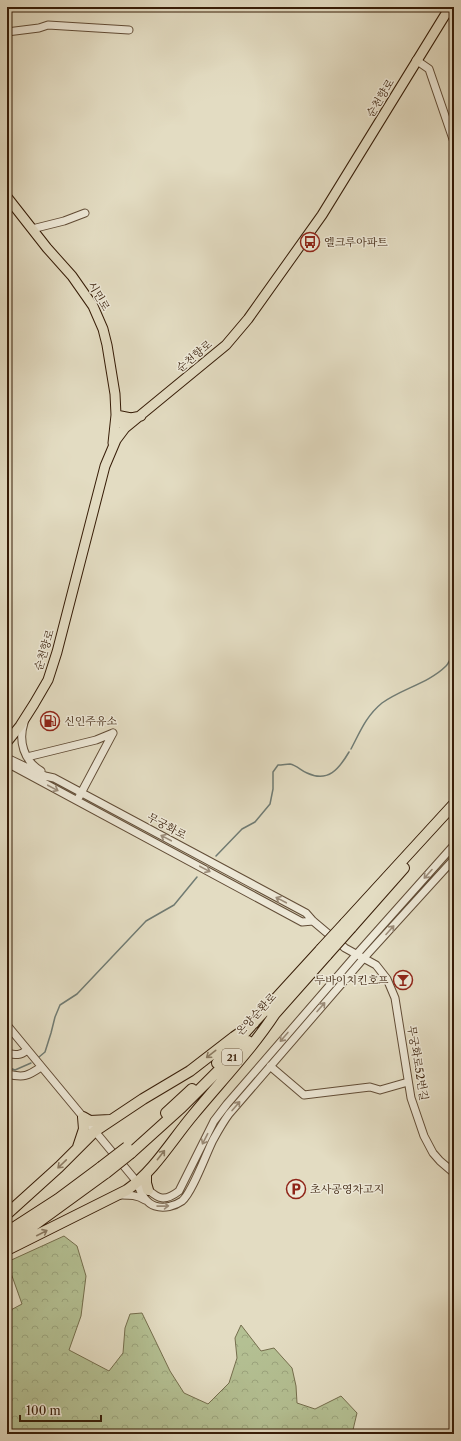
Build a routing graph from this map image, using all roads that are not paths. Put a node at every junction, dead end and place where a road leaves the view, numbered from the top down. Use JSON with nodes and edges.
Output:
{"nodes":[{"id":1,"x":450,"y":7,"type":"edge"},
{"id":2,"x":129,"y":30,"type":"dead end"},
{"id":3,"x":7,"y":32,"type":"edge"},
{"id":4,"x":422,"y":50,"type":"junction"},
{"id":5,"x":416,"y":60,"type":"junction"},
{"id":6,"x":425,"y":66,"type":"junction"},
{"id":7,"x":410,"y":71,"type":"junction"},
{"id":8,"x":454,"y":142,"type":"edge"},
{"id":9,"x":7,"y":197,"type":"edge"},
{"id":10,"x":85,"y":213,"type":"dead end"},
{"id":11,"x":32,"y":230,"type":"junction"},
{"id":12,"x":116,"y":415,"type":"junction"},
{"id":13,"x":141,"y":416,"type":"junction"},
{"id":14,"x":125,"y":428,"type":"junction"},
{"id":15,"x":112,"y":448,"type":"junction"},
{"id":16,"x":26,"y":717,"type":"junction"},
{"id":17,"x":7,"y":742,"type":"edge"},
{"id":18,"x":27,"y":757,"type":"junction"},
{"id":19,"x":7,"y":758,"type":"edge"},
{"id":20,"x":7,"y":763,"type":"edge"},
{"id":21,"x":54,"y":778,"type":"junction"},
{"id":22,"x":81,"y":793,"type":"junction"},
{"id":23,"x":77,"y":800,"type":"junction"},
{"id":24,"x":454,"y":804,"type":"edge"},
{"id":25,"x":454,"y":813,"type":"edge"},
{"id":26,"x":454,"y":845,"type":"edge"},
{"id":27,"x":454,"y":859,"type":"edge"},
{"id":28,"x":313,"y":922,"type":"junction"},
{"id":29,"x":348,"y":926,"type":"junction"},
{"id":30,"x":324,"y":952,"type":"junction"},
{"id":31,"x":356,"y":955,"type":"junction"},
{"id":32,"x":363,"y":959,"type":"junction"},
{"id":33,"x":276,"y":1012,"type":"junction"},
{"id":34,"x":254,"y":1023,"type":"junction"},
{"id":35,"x":7,"y":1026,"type":"edge"},
{"id":36,"x":28,"y":1050,"type":"junction"},
{"id":37,"x":7,"y":1053,"type":"edge"},
{"id":38,"x":270,"y":1066,"type":"junction"},
{"id":39,"x":42,"y":1067,"type":"junction"},
{"id":40,"x":7,"y":1074,"type":"edge"},
{"id":41,"x":408,"y":1082,"type":"junction"},
{"id":42,"x":83,"y":1117,"type":"junction"},
{"id":43,"x":113,"y":1120,"type":"junction"},
{"id":44,"x":95,"y":1131,"type":"junction"},
{"id":45,"x":78,"y":1148,"type":"junction"},
{"id":46,"x":129,"y":1150,"type":"junction"},
{"id":47,"x":104,"y":1170,"type":"junction"},
{"id":48,"x":454,"y":1173,"type":"edge"},
{"id":49,"x":146,"y":1174,"type":"junction"},
{"id":50,"x":137,"y":1182,"type":"junction"},
{"id":51,"x":148,"y":1190,"type":"junction"},
{"id":52,"x":117,"y":1195,"type":"junction"},
{"id":53,"x":149,"y":1202,"type":"junction"},
{"id":54,"x":7,"y":1214,"type":"edge"},
{"id":55,"x":7,"y":1232,"type":"edge"},
{"id":56,"x":7,"y":1242,"type":"edge"},
{"id":57,"x":7,"y":1250,"type":"edge"}],
"edges":[{"from":1,"to":4,"type":"main road","name":"순천향로"},
{"from":2,"to":3,"type":"street"},
{"from":4,"to":5,"type":"main road","name":"순천향로"},
{"from":4,"to":6,"type":"street"},
{"from":5,"to":6,"type":"street"},
{"from":5,"to":7,"type":"main road","name":"순천향로"},
{"from":6,"to":7,"type":"street"},
{"from":6,"to":8,"type":"street"},
{"from":7,"to":13,"type":"main road","name":"순천향로"},
{"from":9,"to":11,"type":"main road","name":"시민로"},
{"from":10,"to":11,"type":"street"},
{"from":11,"to":12,"type":"main road","name":"시민로"},
{"from":12,"to":13,"type":"main road"},
{"from":12,"to":14,"type":"main road"},
{"from":12,"to":15,"type":"main road","name":"시민로"},
{"from":13,"to":14,"type":"main road","name":"순천향로"},
{"from":14,"to":15,"type":"main road","name":"순천향로"},
{"from":15,"to":16,"type":"main road","name":"순천향로"},
{"from":16,"to":17,"type":"main road","name":"순천향로"},
{"from":16,"to":18,"type":"street"},
{"from":18,"to":21,"type":"street"},
{"from":18,"to":22,"type":"street"},
{"from":19,"to":21,"type":"street","name":"무궁화로"},
{"from":20,"to":23,"type":"street","name":"무궁화로","one_way":true},
{"from":21,"to":22,"type":"street","name":"무궁화로"},
{"from":22,"to":23,"type":"street"},
{"from":28,"to":22,"type":"street","name":"무궁화로","one_way":true},
{"from":23,"to":28,"type":"street","name":"무궁화로","one_way":true},
{"from":24,"to":29,"type":"highway","number":"21"},
{"from":25,"to":29,"type":"highway","number":"21"},
{"from":26,"to":31,"type":"street","one_way":true},
{"from":32,"to":27,"type":"street","one_way":true},
{"from":28,"to":31,"type":"street","name":"무궁화로"},
{"from":29,"to":30,"type":"highway","number":"21","bridge":true},
{"from":30,"to":33,"type":"highway","name":"온양순환로","number":"21"},
{"from":30,"to":34,"type":"highway","name":"온양순환로","number":"21"},
{"from":31,"to":32,"type":"street","name":"무궁화로"},
{"from":31,"to":51,"type":"street","one_way":true},
{"from":38,"to":32,"type":"street","one_way":true},
{"from":32,"to":41,"type":"street","name":"무궁화로52번길"},
{"from":33,"to":46,"type":"highway","name":"온양순환로","number":"21"},
{"from":49,"to":33,"type":"highway","one_way":true},
{"from":34,"to":43,"type":"highway","one_way":true},
{"from":34,"to":46,"type":"highway","name":"온양순환로","number":"21"},
{"from":35,"to":36,"type":"street"},
{"from":36,"to":37,"type":"street"},
{"from":36,"to":39,"type":"street"},
{"from":38,"to":41,"type":"street"},
{"from":53,"to":38,"type":"street","one_way":true},
{"from":39,"to":40,"type":"street"},
{"from":39,"to":42,"type":"street"},
{"from":41,"to":48,"type":"street","name":"무궁화로52번길"},
{"from":42,"to":43,"type":"highway"},
{"from":42,"to":44,"type":"street"},
{"from":42,"to":45,"type":"highway"},
{"from":43,"to":44,"type":"highway"},
{"from":44,"to":45,"type":"highway"},
{"from":44,"to":50,"type":"street"},
{"from":45,"to":54,"type":"highway","one_way":true},
{"from":46,"to":47,"type":"highway","number":"21","bridge":true},
{"from":47,"to":55,"type":"highway","number":"21"},
{"from":47,"to":56,"type":"highway","number":"21"},
{"from":49,"to":50,"type":"highway"},
{"from":49,"to":51,"type":"highway"},
{"from":50,"to":51,"type":"street"},
{"from":50,"to":52,"type":"highway"},
{"from":50,"to":53,"type":"street"},
{"from":52,"to":53,"type":"street"},
{"from":57,"to":52,"type":"highway","one_way":true}]}
